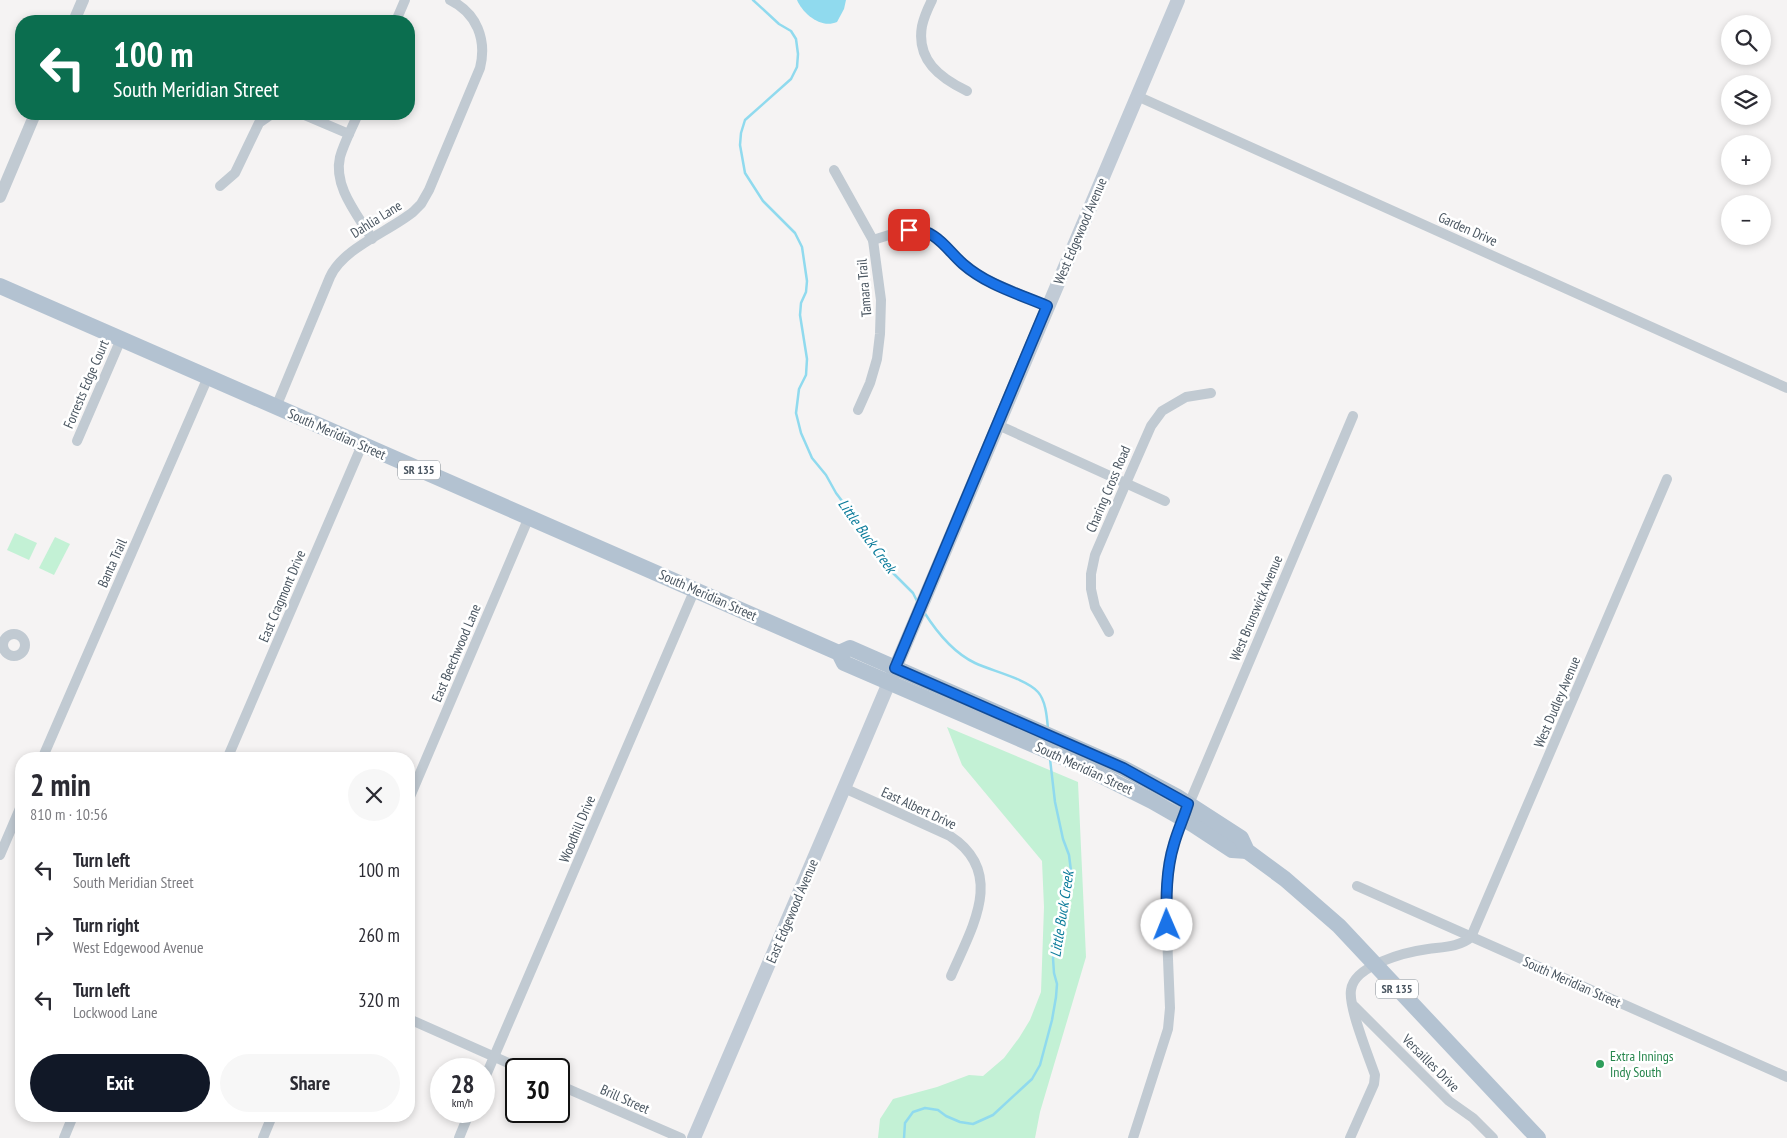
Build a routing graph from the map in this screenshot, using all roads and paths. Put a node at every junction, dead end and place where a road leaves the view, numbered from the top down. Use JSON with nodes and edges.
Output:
{"nodes":[{"id":1,"x":83,"y":0,"type":"edge"},
{"id":2,"x":405,"y":0,"type":"edge"},
{"id":3,"x":450,"y":0,"type":"edge"},
{"id":4,"x":932,"y":0,"type":"edge"},
{"id":5,"x":1178,"y":0,"type":"edge"},
{"id":6,"x":77,"y":15,"type":"edge"},
{"id":7,"x":399,"y":15,"type":"edge"},
{"id":8,"x":967,"y":91,"type":"dead end"},
{"id":9,"x":1137,"y":96,"type":"junction"},
{"id":10,"x":32,"y":120,"type":"edge"},
{"id":11,"x":263,"y":120,"type":"edge"},
{"id":12,"x":316,"y":120,"type":"edge"},
{"id":13,"x":355,"y":120,"type":"edge"},
{"id":14,"x":349,"y":134,"type":"junction"},
{"id":15,"x":834,"y":170,"type":"dead end"},
{"id":16,"x":220,"y":186,"type":"dead end"},
{"id":17,"x":0,"y":198,"type":"edge"},
{"id":18,"x":372,"y":239,"type":"junction"},
{"id":19,"x":874,"y":240,"type":"junction"},
{"id":20,"x":0,"y":286,"type":"edge"},
{"id":21,"x":1047,"y":306,"type":"junction"},
{"id":22,"x":121,"y":339,"type":"junction"},
{"id":23,"x":208,"y":377,"type":"junction"},
{"id":24,"x":1787,"y":388,"type":"edge"},
{"id":25,"x":1211,"y":393,"type":"dead end"},
{"id":26,"x":276,"y":407,"type":"junction"},
{"id":27,"x":858,"y":410,"type":"dead end"},
{"id":28,"x":1353,"y":416,"type":"dead end"},
{"id":29,"x":998,"y":426,"type":"junction"},
{"id":30,"x":77,"y":441,"type":"dead end"},
{"id":31,"x":362,"y":445,"type":"junction"},
{"id":32,"x":1667,"y":479,"type":"dead end"},
{"id":33,"x":1126,"y":483,"type":"junction"},
{"id":34,"x":1165,"y":501,"type":"dead end"},
{"id":35,"x":529,"y":517,"type":"junction"},
{"id":36,"x":695,"y":589,"type":"junction"},
{"id":37,"x":1109,"y":632,"type":"dead end"},
{"id":38,"x":892,"y":675,"type":"junction"},
{"id":39,"x":45,"y":752,"type":"edge"},
{"id":40,"x":230,"y":752,"type":"edge"},
{"id":41,"x":415,"y":785,"type":"edge"},
{"id":42,"x":844,"y":788,"type":"junction"},
{"id":43,"x":1186,"y":811,"type":"junction"},
{"id":44,"x":15,"y":820,"type":"edge"},
{"id":45,"x":0,"y":854,"type":"edge"},
{"id":46,"x":1357,"y":886,"type":"dead end"},
{"id":47,"x":1471,"y":937,"type":"junction"},
{"id":48,"x":1375,"y":965,"type":"junction"},
{"id":49,"x":951,"y":976,"type":"dead end"},
{"id":50,"x":1352,"y":1004,"type":"junction"},
{"id":51,"x":415,"y":1022,"type":"edge"},
{"id":52,"x":494,"y":1056,"type":"junction"},
{"id":53,"x":505,"y":1061,"type":"edge"},
{"id":54,"x":1787,"y":1077,"type":"edge"},
{"id":55,"x":570,"y":1090,"type":"edge"},
{"id":56,"x":71,"y":1122,"type":"edge"},
{"id":57,"x":270,"y":1122,"type":"edge"},
{"id":58,"x":465,"y":1123,"type":"edge"},
{"id":59,"x":64,"y":1138,"type":"edge"},
{"id":60,"x":263,"y":1138,"type":"edge"},
{"id":61,"x":459,"y":1138,"type":"edge"},
{"id":62,"x":681,"y":1138,"type":"edge"},
{"id":63,"x":694,"y":1138,"type":"edge"},
{"id":64,"x":1133,"y":1138,"type":"edge"},
{"id":65,"x":1350,"y":1138,"type":"edge"},
{"id":66,"x":1493,"y":1138,"type":"edge"},
{"id":67,"x":1538,"y":1138,"type":"edge"}],
"edges":[{"from":1,"to":6,"type":"street"},
{"from":2,"to":7,"type":"street"},
{"from":3,"to":18,"type":"street","name":"Dahlia Lane"},
{"from":4,"to":8,"type":"street"},
{"from":5,"to":9,"type":"main road","name":"West Edgewood Avenue"},
{"from":9,"to":21,"type":"main road","name":"West Edgewood Avenue"},
{"from":9,"to":24,"type":"street","name":"Garden Drive"},
{"from":10,"to":17,"type":"street"},
{"from":11,"to":16,"type":"street"},
{"from":12,"to":14,"type":"street"},
{"from":13,"to":14,"type":"street"},
{"from":14,"to":18,"type":"street"},
{"from":15,"to":19,"type":"street","name":"Tamara Trail"},
{"from":18,"to":26,"type":"street","name":"Dahlia Lane"},
{"from":19,"to":21,"type":"street"},
{"from":19,"to":27,"type":"street","name":"Tamara Trail"},
{"from":20,"to":22,"type":"main road","name":"South Meridian Street","number":"SR 135"},
{"from":21,"to":29,"type":"main road","name":"West Edgewood Avenue"},
{"from":22,"to":23,"type":"main road","name":"South Meridian Street","number":"SR 135"},
{"from":22,"to":30,"type":"street","name":"Forrests Edge Court"},
{"from":23,"to":26,"type":"main road","name":"South Meridian Street","number":"SR 135"},
{"from":23,"to":39,"type":"street","name":"Banta Trail"},
{"from":25,"to":33,"type":"street","name":"Charing Cross Road"},
{"from":26,"to":31,"type":"main road","name":"South Meridian Street","number":"SR 135"},
{"from":28,"to":43,"type":"street","name":"West Brunswick Avenue"},
{"from":29,"to":33,"type":"street"},
{"from":29,"to":38,"type":"main road","name":"West Edgewood Avenue"},
{"from":31,"to":35,"type":"main road","name":"South Meridian Street","number":"SR 135"},
{"from":31,"to":40,"type":"street","name":"East Cragmont Drive"},
{"from":32,"to":47,"type":"street","name":"West Dudley Avenue"},
{"from":33,"to":34,"type":"street"},
{"from":33,"to":37,"type":"street","name":"Charing Cross Road"},
{"from":35,"to":36,"type":"main road","name":"South Meridian Street","number":"SR 135"},
{"from":35,"to":41,"type":"street","name":"East Beechwood Lane"},
{"from":36,"to":38,"type":"main road","name":"South Meridian Street","number":"SR 135"},
{"from":36,"to":52,"type":"street","name":"Woodhill Drive"},
{"from":38,"to":42,"type":"main road","name":"East Edgewood Avenue"},
{"from":38,"to":43,"type":"main road","name":"South Meridian Street","number":"SR 135"},
{"from":38,"to":43,"type":"main road","name":"South Meridian Street","number":"SR 135"},
{"from":42,"to":49,"type":"street","name":"East Albert Drive"},
{"from":42,"to":63,"type":"main road","name":"East Edgewood Avenue"},
{"from":43,"to":48,"type":"main road","name":"South Meridian Street","number":"SR 135"},
{"from":43,"to":64,"type":"street","name":"West Brunswick Avenue"},
{"from":44,"to":45,"type":"street"},
{"from":46,"to":47,"type":"street","name":"South Meridian Street"},
{"from":47,"to":48,"type":"street"},
{"from":47,"to":54,"type":"street","name":"South Meridian Street"},
{"from":48,"to":50,"type":"street"},
{"from":48,"to":67,"type":"main road","name":"South Meridian Street","number":"SR 135"},
{"from":50,"to":65,"type":"street"},
{"from":50,"to":66,"type":"street","name":"Versailles Drive"},
{"from":51,"to":52,"type":"street"},
{"from":52,"to":53,"type":"street"},
{"from":55,"to":62,"type":"street","name":"Brill Street"},
{"from":56,"to":59,"type":"street"},
{"from":57,"to":60,"type":"street"},
{"from":58,"to":61,"type":"street"}]}
